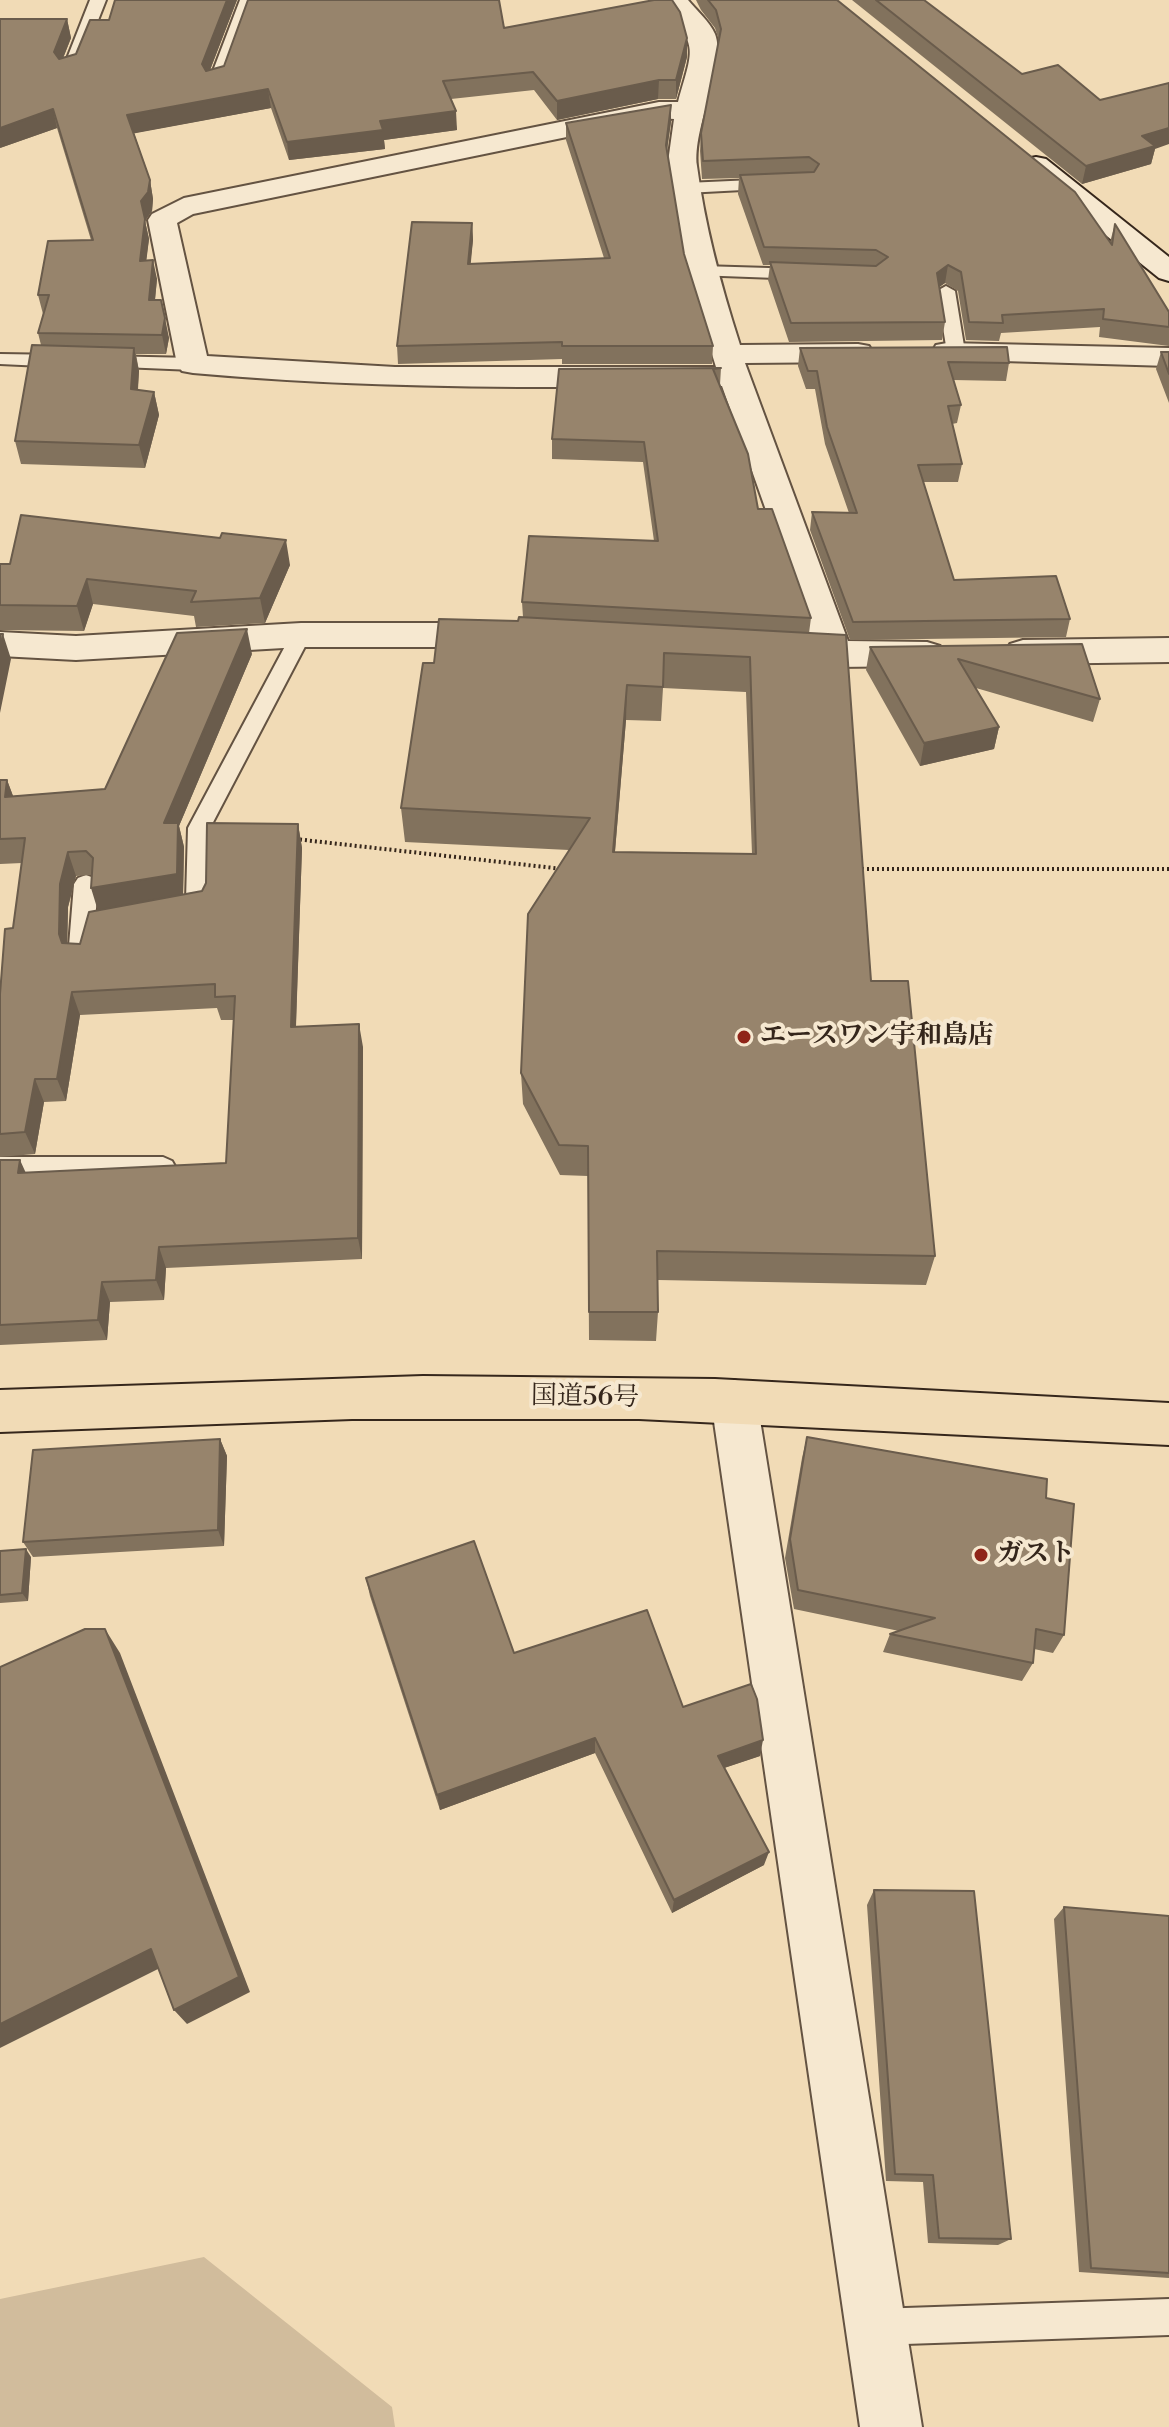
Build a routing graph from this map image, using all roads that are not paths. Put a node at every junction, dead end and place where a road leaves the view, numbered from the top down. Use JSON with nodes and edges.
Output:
{"nodes":[{"id":1,"x":98,"y":0,"type":"edge"},
{"id":2,"x":248,"y":0,"type":"edge"},
{"id":3,"x":675,"y":0,"type":"edge"},
{"id":4,"x":69,"y":72,"type":"edge"},
{"id":5,"x":216,"y":84,"type":"edge"},
{"id":6,"x":689,"y":111,"type":"junction"},
{"id":7,"x":1016,"y":149,"type":"edge"},
{"id":8,"x":791,"y":184,"type":"edge"},
{"id":9,"x":686,"y":188,"type":"junction"},
{"id":10,"x":1162,"y":259,"type":"edge"},
{"id":11,"x":701,"y":271,"type":"junction"},
{"id":12,"x":827,"y":274,"type":"edge"},
{"id":13,"x":946,"y":291,"type":"edge"},
{"id":14,"x":956,"y":352,"type":"junction"},
{"id":15,"x":1169,"y":357,"type":"edge"},
{"id":16,"x":0,"y":359,"type":"edge"},
{"id":17,"x":193,"y":364,"type":"junction"},
{"id":18,"x":731,"y":365,"type":"junction"},
{"id":19,"x":301,"y":635,"type":"junction"},
{"id":20,"x":527,"y":636,"type":"edge"},
{"id":21,"x":0,"y":644,"type":"edge"},
{"id":22,"x":1169,"y":650,"type":"edge"},
{"id":23,"x":758,"y":651,"type":"edge"},
{"id":24,"x":835,"y":655,"type":"junction"},
{"id":25,"x":86,"y":884,"type":"edge"},
{"id":26,"x":154,"y":914,"type":"edge"},
{"id":27,"x":111,"y":921,"type":"edge"},
{"id":28,"x":82,"y":926,"type":"junction"},
{"id":29,"x":80,"y":958,"type":"edge"},
{"id":30,"x":0,"y":1168,"type":"edge"},
{"id":31,"x":187,"y":1168,"type":"edge"},
{"id":32,"x":734,"y":1401,"type":"junction"},
{"id":33,"x":0,"y":1411,"type":"edge"},
{"id":34,"x":1169,"y":1424,"type":"edge"},
{"id":35,"x":1169,"y":2317,"type":"edge"},
{"id":36,"x":876,"y":2327,"type":"junction"},
{"id":37,"x":891,"y":2427,"type":"edge"}],
"edges":[{"from":1,"to":4,"type":"lane"},
{"from":2,"to":5,"type":"lane"},
{"from":3,"to":6,"type":"street"},
{"from":6,"to":9,"type":"street"},
{"from":6,"to":17,"type":"street"},
{"from":7,"to":10,"type":"street"},
{"from":8,"to":9,"type":"lane"},
{"from":9,"to":11,"type":"street"},
{"from":11,"to":12,"type":"lane"},
{"from":11,"to":18,"type":"street"},
{"from":13,"to":14,"type":"lane"},
{"from":14,"to":15,"type":"street"},
{"from":14,"to":18,"type":"street"},
{"from":16,"to":17,"type":"lane"},
{"from":17,"to":18,"type":"street"},
{"from":18,"to":24,"type":"street"},
{"from":19,"to":20,"type":"street"},
{"from":19,"to":21,"type":"street"},
{"from":19,"to":26,"type":"lane"},
{"from":22,"to":24,"type":"street"},
{"from":23,"to":24,"type":"street"},
{"from":25,"to":28,"type":"lane"},
{"from":27,"to":28,"type":"lane"},
{"from":28,"to":29,"type":"lane"},
{"from":30,"to":31,"type":"lane"},
{"from":32,"to":33,"type":"highway","name":"国道56号"},
{"from":32,"to":34,"type":"highway","name":"国道56号"},
{"from":32,"to":36,"type":"street"},
{"from":35,"to":36,"type":"lane"},
{"from":36,"to":37,"type":"street"}]}
